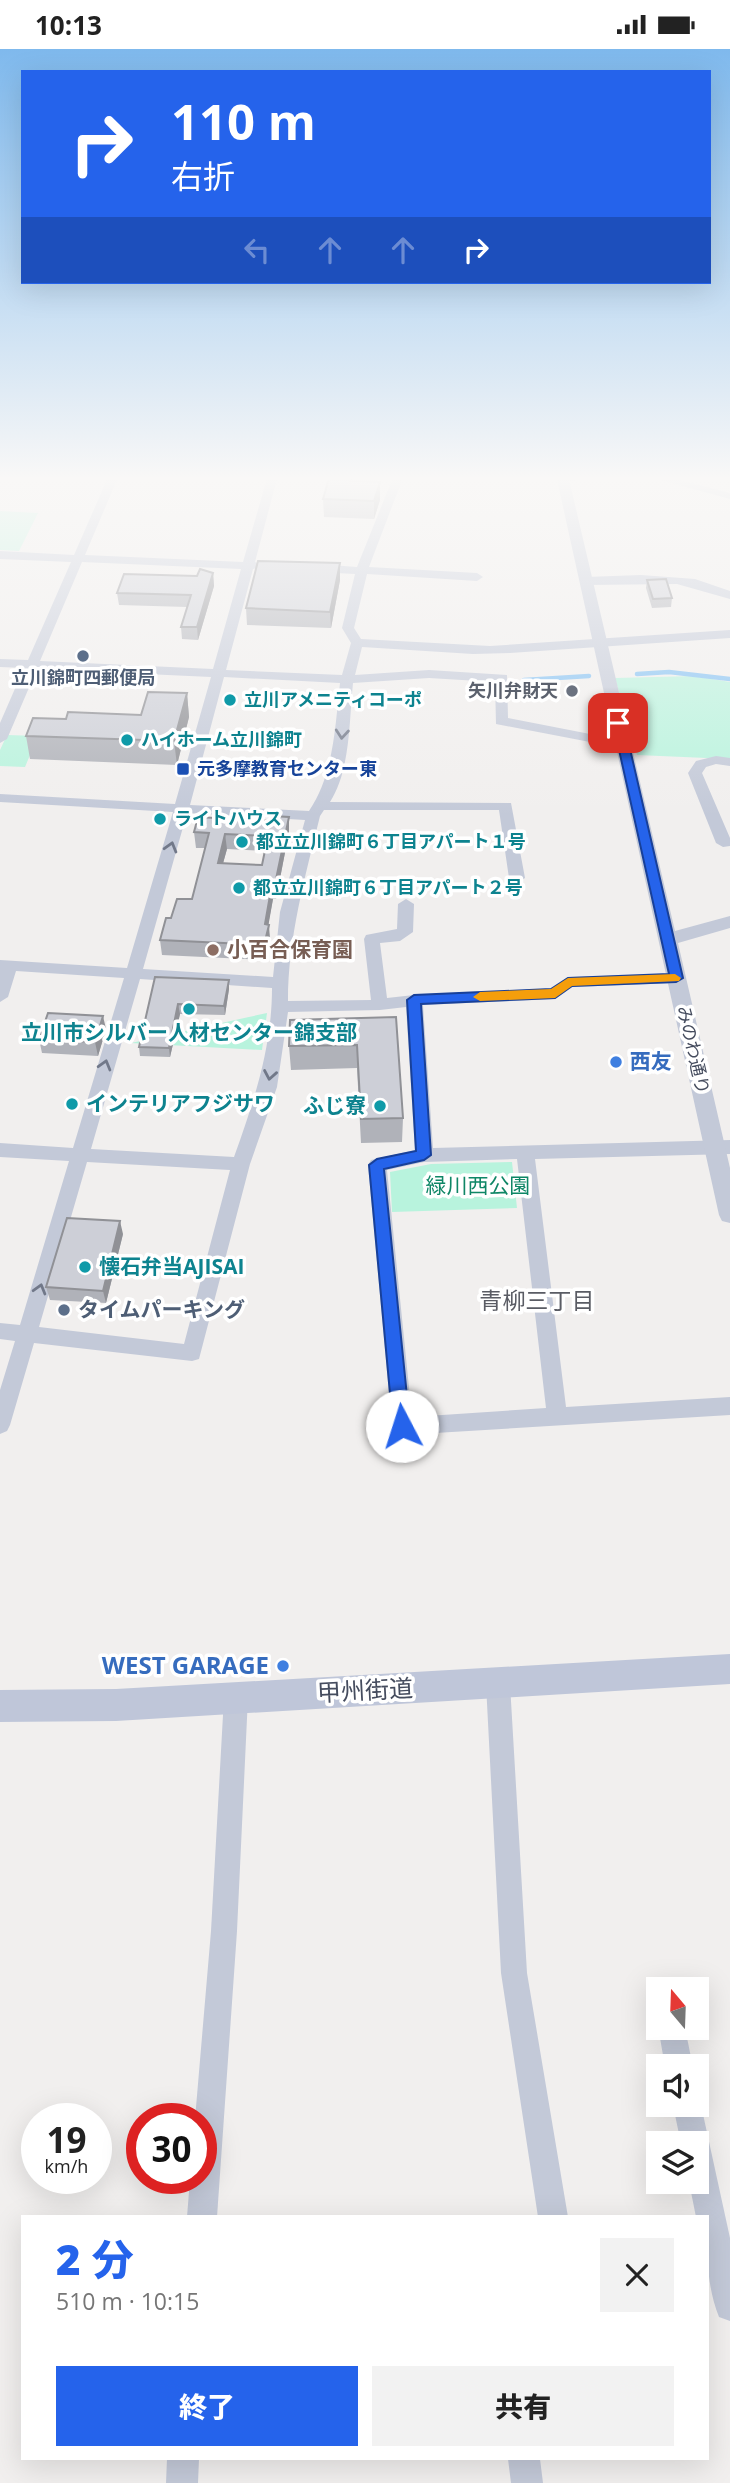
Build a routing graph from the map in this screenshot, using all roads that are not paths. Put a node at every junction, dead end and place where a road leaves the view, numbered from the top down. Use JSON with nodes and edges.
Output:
{"nodes":[{"id":1,"x":65,"y":589,"type":"edge"},
{"id":2,"x":241,"y":589,"type":"edge"},
{"id":3,"x":358,"y":589,"type":"edge"},
{"id":4,"x":588,"y":589,"type":"edge"},
{"id":5,"x":730,"y":634,"type":"edge"},
{"id":6,"x":357,"y":643,"type":"junction"},
{"id":7,"x":600,"y":643,"type":"junction"},
{"id":8,"x":0,"y":663,"type":"edge"},
{"id":9,"x":32,"y":665,"type":"junction"},
{"id":10,"x":218,"y":673,"type":"junction"},
{"id":11,"x":347,"y":679,"type":"junction"},
{"id":12,"x":590,"y":738,"type":"dead end"},
{"id":13,"x":0,"y":739,"type":"edge"},
{"id":14,"x":730,"y":762,"type":"edge"},
{"id":15,"x":0,"y":798,"type":"edge"},
{"id":16,"x":182,"y":807,"type":"junction"},
{"id":17,"x":317,"y":811,"type":"junction"},
{"id":18,"x":730,"y":842,"type":"edge"},
{"id":19,"x":517,"y":879,"type":"dead end"},
{"id":20,"x":406,"y":904,"type":"dead end"},
{"id":21,"x":730,"y":922,"type":"edge"},
{"id":22,"x":730,"y":934,"type":"edge"},
{"id":23,"x":668,"y":940,"type":"junction"},
{"id":24,"x":5,"y":965,"type":"edge"},
{"id":25,"x":132,"y":973,"type":"junction"},
{"id":26,"x":676,"y":978,"type":"junction"},
{"id":27,"x":280,"y":983,"type":"junction"},
{"id":28,"x":0,"y":997,"type":"edge"},
{"id":29,"x":414,"y":1000,"type":"junction"},
{"id":30,"x":380,"y":1005,"type":"junction"},
{"id":31,"x":280,"y":1007,"type":"junction"},
{"id":32,"x":723,"y":1147,"type":"edge"},
{"id":33,"x":0,"y":1150,"type":"edge"},
{"id":34,"x":79,"y":1154,"type":"junction"},
{"id":35,"x":525,"y":1154,"type":"junction"},
{"id":36,"x":424,"y":1155,"type":"junction"},
{"id":37,"x":241,"y":1164,"type":"junction"},
{"id":38,"x":730,"y":1215,"type":"edge"},
{"id":39,"x":0,"y":1331,"type":"edge"},
{"id":40,"x":27,"y":1334,"type":"junction"},
{"id":41,"x":730,"y":1406,"type":"edge"},
{"id":42,"x":557,"y":1417,"type":"junction"},
{"id":43,"x":0,"y":1425,"type":"edge"},
{"id":44,"x":730,"y":1669,"type":"edge"},
{"id":45,"x":498,"y":1684,"type":"junction"},
{"id":46,"x":236,"y":1697,"type":"junction"},
{"id":47,"x":0,"y":1706,"type":"edge"},
{"id":48,"x":706,"y":2194,"type":"edge"},
{"id":49,"x":202,"y":2215,"type":"edge"},
{"id":50,"x":553,"y":2215,"type":"edge"},
{"id":51,"x":730,"y":2306,"type":"edge"},
{"id":52,"x":183,"y":2460,"type":"edge"},
{"id":53,"x":524,"y":2460,"type":"edge"},
{"id":54,"x":182,"y":2483,"type":"edge"},
{"id":55,"x":527,"y":2483,"type":"edge"}],
"edges":[{"from":1,"to":9,"type":"street"},
{"from":2,"to":10,"type":"street"},
{"from":3,"to":6,"type":"street"},
{"from":4,"to":7,"type":"street","name":"みのわ通り"},
{"from":5,"to":7,"type":"street"},
{"from":6,"to":7,"type":"street"},
{"from":6,"to":11,"type":"street"},
{"from":7,"to":23,"type":"street","name":"みのわ通り"},
{"from":8,"to":9,"type":"street"},
{"from":9,"to":10,"type":"street"},
{"from":9,"to":13,"type":"street"},
{"from":10,"to":11,"type":"street"},
{"from":10,"to":16,"type":"street"},
{"from":11,"to":12,"type":"street"},
{"from":11,"to":17,"type":"street","one_way":true},
{"from":14,"to":18,"type":"street"},
{"from":15,"to":16,"type":"street"},
{"from":16,"to":17,"type":"street"},
{"from":25,"to":16,"type":"street","one_way":true},
{"from":17,"to":19,"type":"street"},
{"from":17,"to":27,"type":"street"},
{"from":20,"to":30,"type":"street"},
{"from":21,"to":23,"type":"street"},
{"from":22,"to":23,"type":"street"},
{"from":23,"to":26,"type":"street","name":"みのわ通り"},
{"from":24,"to":25,"type":"street"},
{"from":24,"to":28,"type":"street"},
{"from":25,"to":27,"type":"street"},
{"from":34,"to":25,"type":"street","one_way":true},
{"from":26,"to":29,"type":"street"},
{"from":26,"to":32,"type":"street","name":"みのわ通り"},
{"from":27,"to":31,"type":"street"},
{"from":29,"to":30,"type":"street"},
{"from":29,"to":36,"type":"street"},
{"from":30,"to":31,"type":"street"},
{"from":31,"to":37,"type":"street","one_way":true},
{"from":32,"to":35,"type":"street"},
{"from":32,"to":38,"type":"street","name":"みのわ通り"},
{"from":33,"to":34,"type":"street"},
{"from":34,"to":37,"type":"street"},
{"from":40,"to":34,"type":"street","one_way":true},
{"from":35,"to":36,"type":"street"},
{"from":35,"to":42,"type":"street"},
{"from":36,"to":42,"type":"street"},
{"from":37,"to":40,"type":"street"},
{"from":39,"to":40,"type":"street"},
{"from":40,"to":43,"type":"street"},
{"from":41,"to":42,"type":"street"},
{"from":44,"to":45,"type":"main road","name":"甲州街道"},
{"from":45,"to":46,"type":"main road","name":"甲州街道"},
{"from":45,"to":50,"type":"street"},
{"from":46,"to":47,"type":"main road","name":"甲州街道"},
{"from":46,"to":49,"type":"street"},
{"from":48,"to":51,"type":"street"},
{"from":52,"to":54,"type":"street"},
{"from":53,"to":55,"type":"street"}]}
